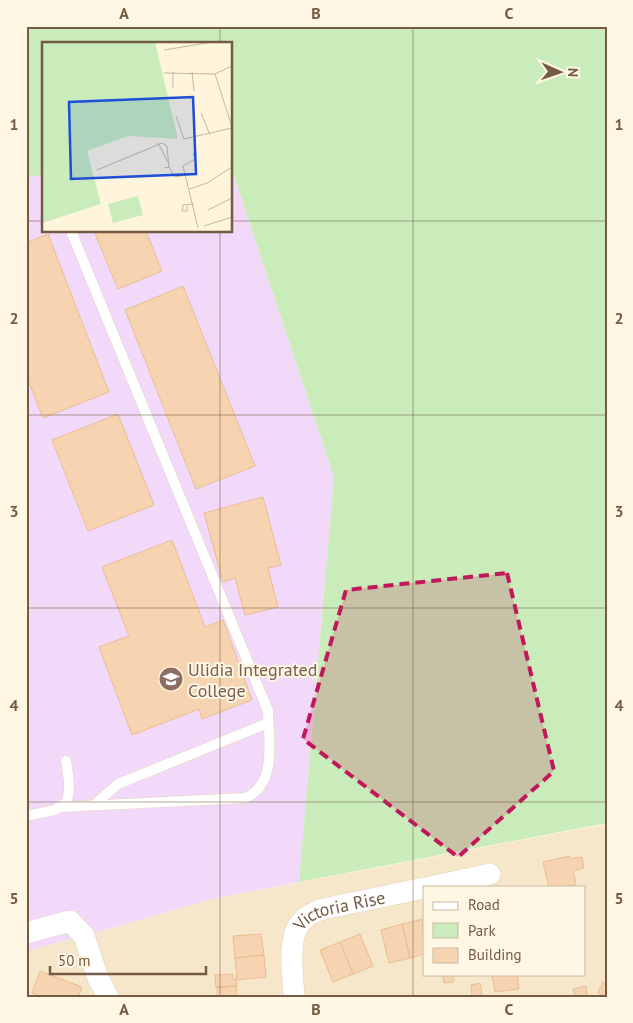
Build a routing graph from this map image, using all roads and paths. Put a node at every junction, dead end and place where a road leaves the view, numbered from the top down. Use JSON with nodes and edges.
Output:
{"nodes":[{"id":1,"x":71,"y":232,"type":"edge"},
{"id":2,"x":268,"y":723,"type":"junction"},
{"id":3,"x":66,"y":761,"type":"dead end"},
{"id":4,"x":94,"y":805,"type":"junction"},
{"id":5,"x":62,"y":806,"type":"junction"},
{"id":6,"x":26,"y":816,"type":"edge"},
{"id":7,"x":490,"y":874,"type":"dead end"},
{"id":8,"x":435,"y":886,"type":"edge"},
{"id":9,"x":423,"y":888,"type":"edge"},
{"id":10,"x":26,"y":933,"type":"edge"},
{"id":11,"x":108,"y":997,"type":"edge"},
{"id":12,"x":294,"y":997,"type":"edge"}],
"edges":[{"from":1,"to":2,"type":"lane"},
{"from":2,"to":4,"type":"lane"},
{"from":2,"to":4,"type":"lane"},
{"from":3,"to":5,"type":"lane"},
{"from":4,"to":5,"type":"lane"},
{"from":5,"to":6,"type":"lane"},
{"from":7,"to":8,"type":"street"},
{"from":9,"to":12,"type":"street","name":"Victoria Rise"},
{"from":10,"to":11,"type":"street"}]}
